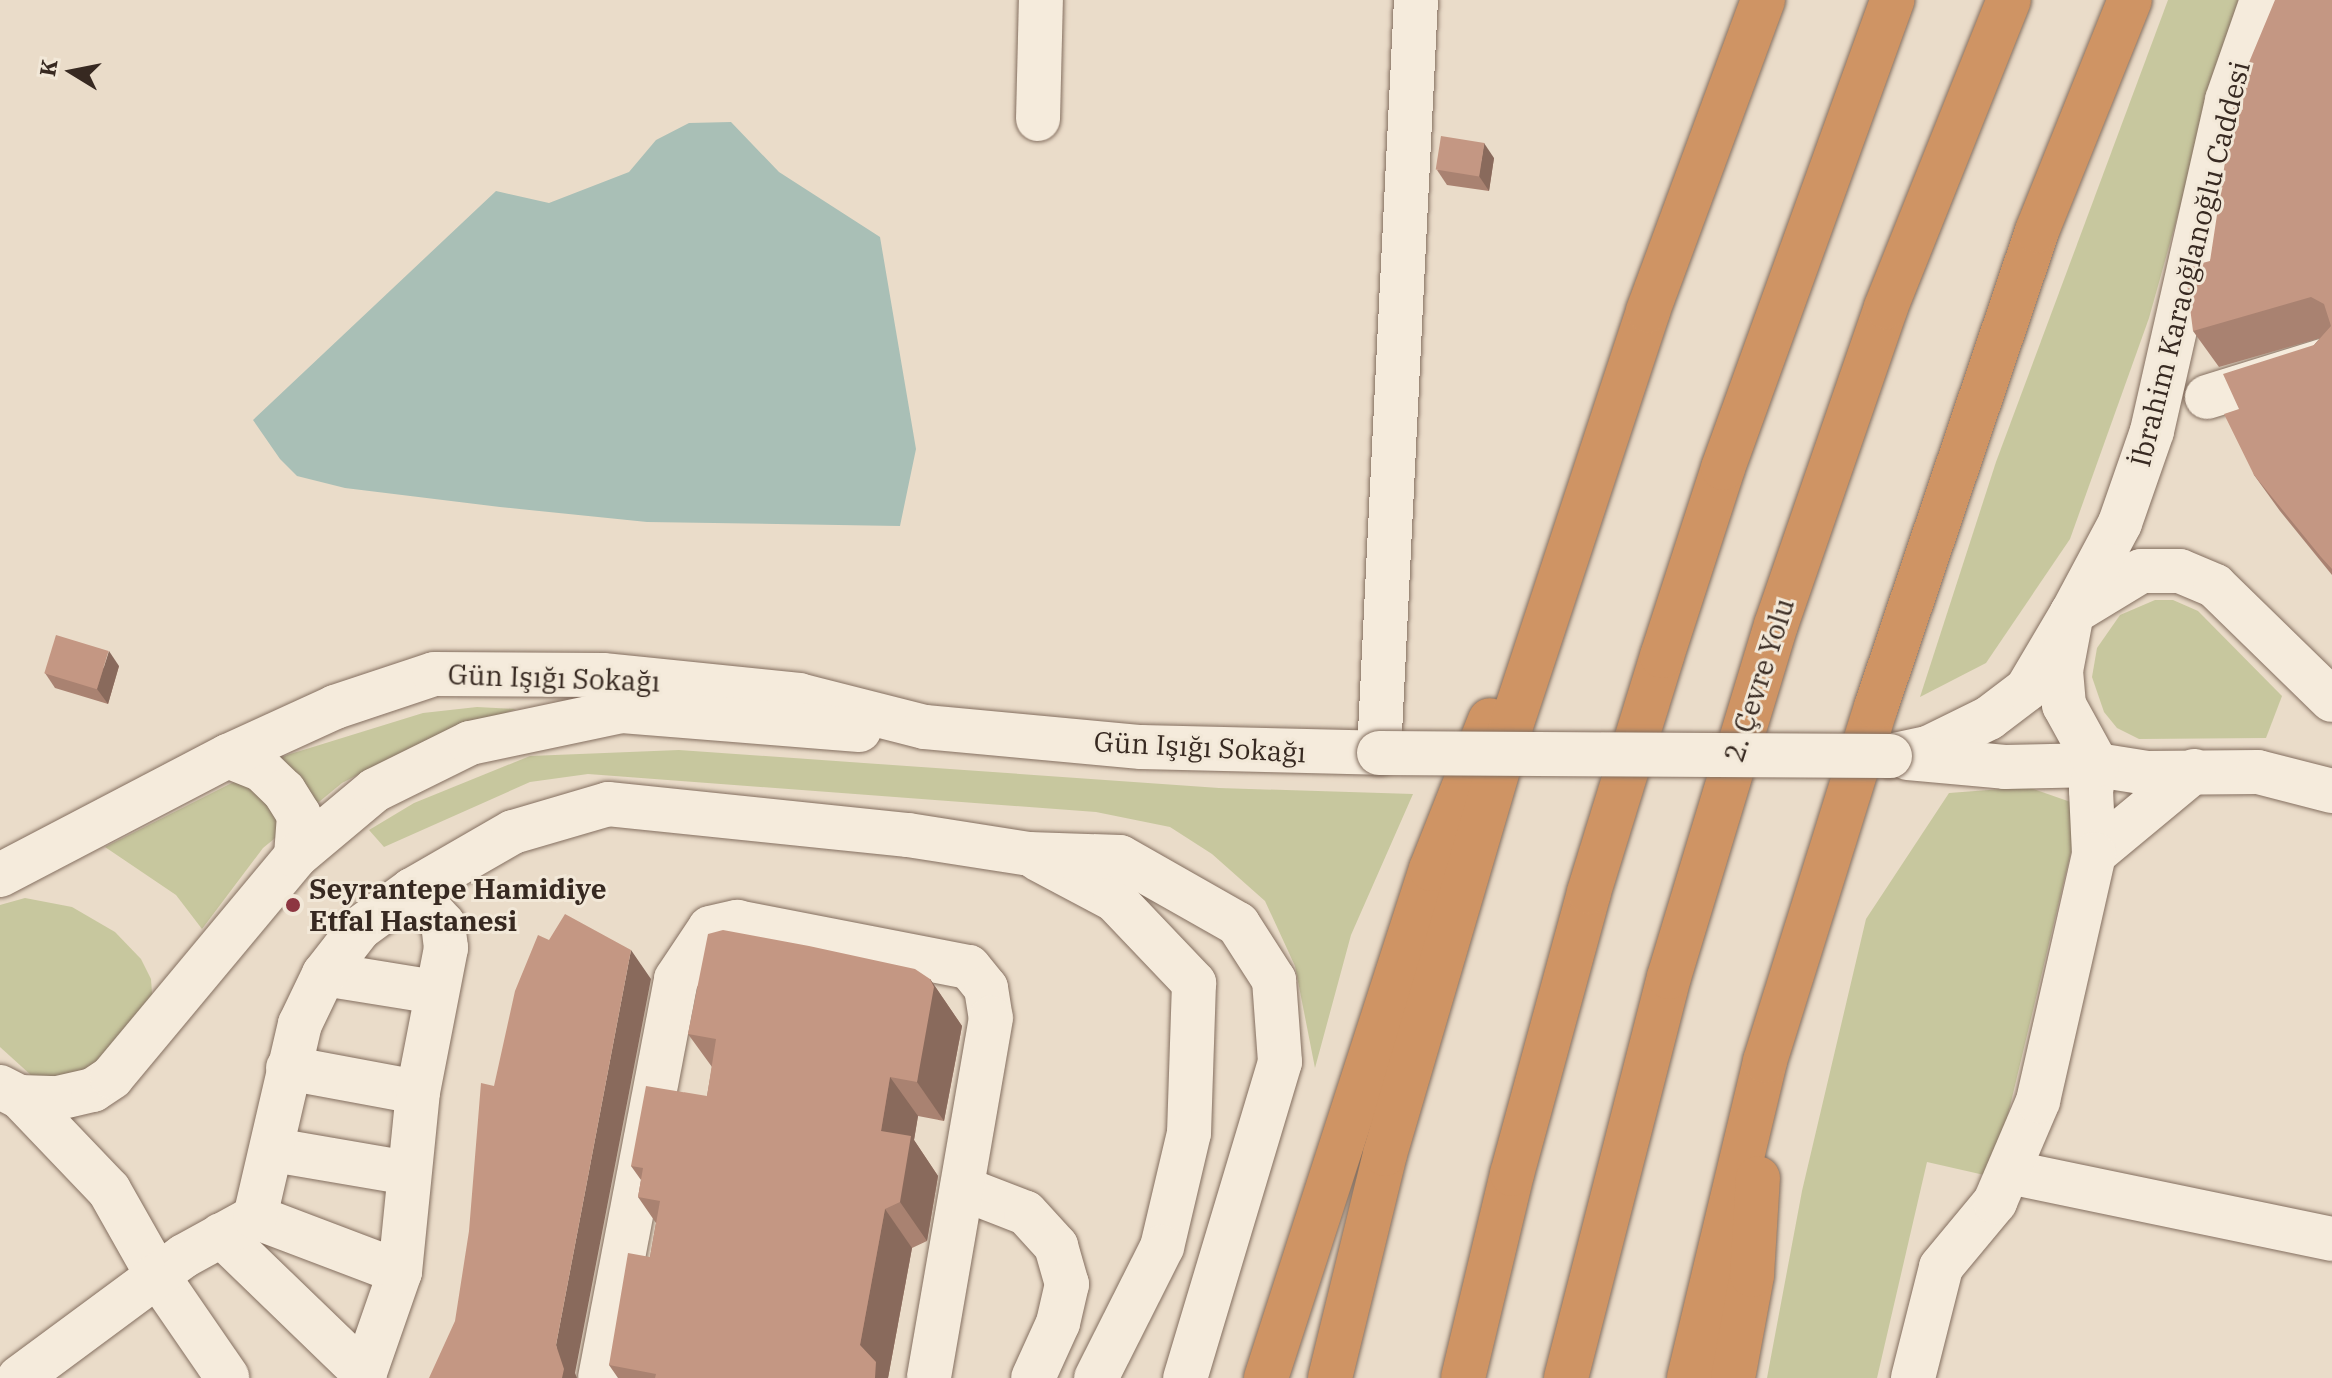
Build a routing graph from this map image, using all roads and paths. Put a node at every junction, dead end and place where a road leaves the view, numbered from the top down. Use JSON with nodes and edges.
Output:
{"nodes":[{"id":1,"x":1041,"y":0,"type":"edge"},
{"id":2,"x":1416,"y":0,"type":"edge"},
{"id":3,"x":1763,"y":0,"type":"edge"},
{"id":4,"x":1892,"y":0,"type":"edge"},
{"id":5,"x":2009,"y":0,"type":"edge"},
{"id":6,"x":2130,"y":0,"type":"edge"},
{"id":7,"x":2262,"y":0,"type":"edge"},
{"id":8,"x":1038,"y":119,"type":"dead end"},
{"id":9,"x":2332,"y":358,"type":"edge"},
{"id":10,"x":2207,"y":397,"type":"dead end"},
{"id":11,"x":2072,"y":613,"type":"junction"},
{"id":12,"x":1546,"y":621,"type":"junction"},
{"id":13,"x":2332,"y":700,"type":"edge"},
{"id":14,"x":925,"y":727,"type":"junction"},
{"id":15,"x":1379,"y":753,"type":"junction"},
{"id":16,"x":228,"y":756,"type":"junction"},
{"id":17,"x":1890,"y":756,"type":"junction"},
{"id":18,"x":2097,"y":765,"type":"junction"},
{"id":19,"x":2194,"y":771,"type":"junction"},
{"id":20,"x":2332,"y":791,"type":"edge"},
{"id":21,"x":1029,"y":854,"type":"junction"},
{"id":22,"x":2094,"y":854,"type":"junction"},
{"id":23,"x":296,"y":856,"type":"junction"},
{"id":24,"x":9,"y":861,"type":"edge"},
{"id":25,"x":412,"y":890,"type":"junction"},
{"id":26,"x":324,"y":974,"type":"junction"},
{"id":27,"x":435,"y":992,"type":"junction"},
{"id":28,"x":1432,"y":1007,"type":"junction"},
{"id":29,"x":1765,"y":1061,"type":"junction"},
{"id":30,"x":288,"y":1068,"type":"junction"},
{"id":31,"x":10,"y":1092,"type":"edge"},
{"id":32,"x":418,"y":1092,"type":"junction"},
{"id":33,"x":274,"y":1150,"type":"junction"},
{"id":34,"x":2009,"y":1172,"type":"junction"},
{"id":35,"x":409,"y":1173,"type":"junction"},
{"id":36,"x":964,"y":1189,"type":"junction"},
{"id":37,"x":238,"y":1226,"type":"junction"},
{"id":38,"x":2332,"y":1239,"type":"edge"},
{"id":39,"x":400,"y":1272,"type":"junction"},
{"id":40,"x":157,"y":1275,"type":"junction"},
{"id":41,"x":364,"y":1376,"type":"edge"},
{"id":42,"x":19,"y":1378,"type":"edge"},
{"id":43,"x":227,"y":1378,"type":"edge"},
{"id":44,"x":600,"y":1378,"type":"edge"},
{"id":45,"x":929,"y":1378,"type":"edge"},
{"id":46,"x":1033,"y":1378,"type":"edge"},
{"id":47,"x":1096,"y":1378,"type":"edge"},
{"id":48,"x":1185,"y":1378,"type":"edge"},
{"id":49,"x":1266,"y":1378,"type":"edge"},
{"id":50,"x":1330,"y":1378,"type":"edge"},
{"id":51,"x":1358,"y":1378,"type":"edge"},
{"id":52,"x":1463,"y":1378,"type":"edge"},
{"id":53,"x":1566,"y":1378,"type":"edge"},
{"id":54,"x":1689,"y":1378,"type":"edge"},
{"id":55,"x":1733,"y":1378,"type":"edge"},
{"id":56,"x":1913,"y":1378,"type":"edge"}],
"edges":[{"from":1,"to":8,"type":"street"},
{"from":2,"to":15,"type":"street"},
{"from":3,"to":12,"type":"highway"},
{"from":4,"to":52,"type":"highway"},
{"from":5,"to":53,"type":"highway","name":"2. Çevre Yolu"},
{"from":6,"to":29,"type":"highway"},
{"from":7,"to":11,"type":"street","name":"İbrahim Karaoğlanoğlu Caddesi"},
{"from":9,"to":10,"type":"street"},
{"from":11,"to":13,"type":"street"},
{"from":11,"to":17,"type":"street"},
{"from":11,"to":18,"type":"street"},
{"from":12,"to":28,"type":"highway"},
{"from":12,"to":49,"type":"highway"},
{"from":14,"to":15,"type":"street","name":"Gün Işığı Sokağı"},
{"from":14,"to":16,"type":"street","name":"Gün Işığı Sokağı"},
{"from":14,"to":23,"type":"street","name":"Gün Işığı Sokağı"},
{"from":15,"to":17,"type":"street","name":"Gün Işığı Sokağı","bridge":true},
{"from":16,"to":23,"type":"street"},
{"from":16,"to":24,"type":"street","name":"Gün Işığı Sokağı"},
{"from":17,"to":18,"type":"street"},
{"from":18,"to":19,"type":"street"},
{"from":18,"to":22,"type":"street"},
{"from":19,"to":20,"type":"street"},
{"from":19,"to":22,"type":"street"},
{"from":21,"to":25,"type":"street"},
{"from":21,"to":47,"type":"street"},
{"from":21,"to":48,"type":"street"},
{"from":22,"to":34,"type":"street"},
{"from":23,"to":31,"type":"street","name":"Gün Işığı Sokağı"},
{"from":25,"to":26,"type":"street"},
{"from":25,"to":27,"type":"street"},
{"from":26,"to":27,"type":"street"},
{"from":26,"to":30,"type":"street"},
{"from":27,"to":32,"type":"street"},
{"from":28,"to":50,"type":"highway"},
{"from":28,"to":51,"type":"highway"},
{"from":29,"to":54,"type":"highway"},
{"from":29,"to":55,"type":"highway"},
{"from":30,"to":32,"type":"street"},
{"from":30,"to":33,"type":"street"},
{"from":31,"to":40,"type":"street"},
{"from":32,"to":35,"type":"street"},
{"from":33,"to":35,"type":"street"},
{"from":33,"to":37,"type":"street"},
{"from":34,"to":38,"type":"street"},
{"from":34,"to":56,"type":"street"},
{"from":35,"to":39,"type":"street"},
{"from":36,"to":44,"type":"street"},
{"from":36,"to":45,"type":"street"},
{"from":36,"to":46,"type":"street"},
{"from":37,"to":39,"type":"street"},
{"from":37,"to":40,"type":"street"},
{"from":37,"to":41,"type":"street"},
{"from":39,"to":41,"type":"street"},
{"from":40,"to":42,"type":"street"},
{"from":40,"to":43,"type":"street"}]}
